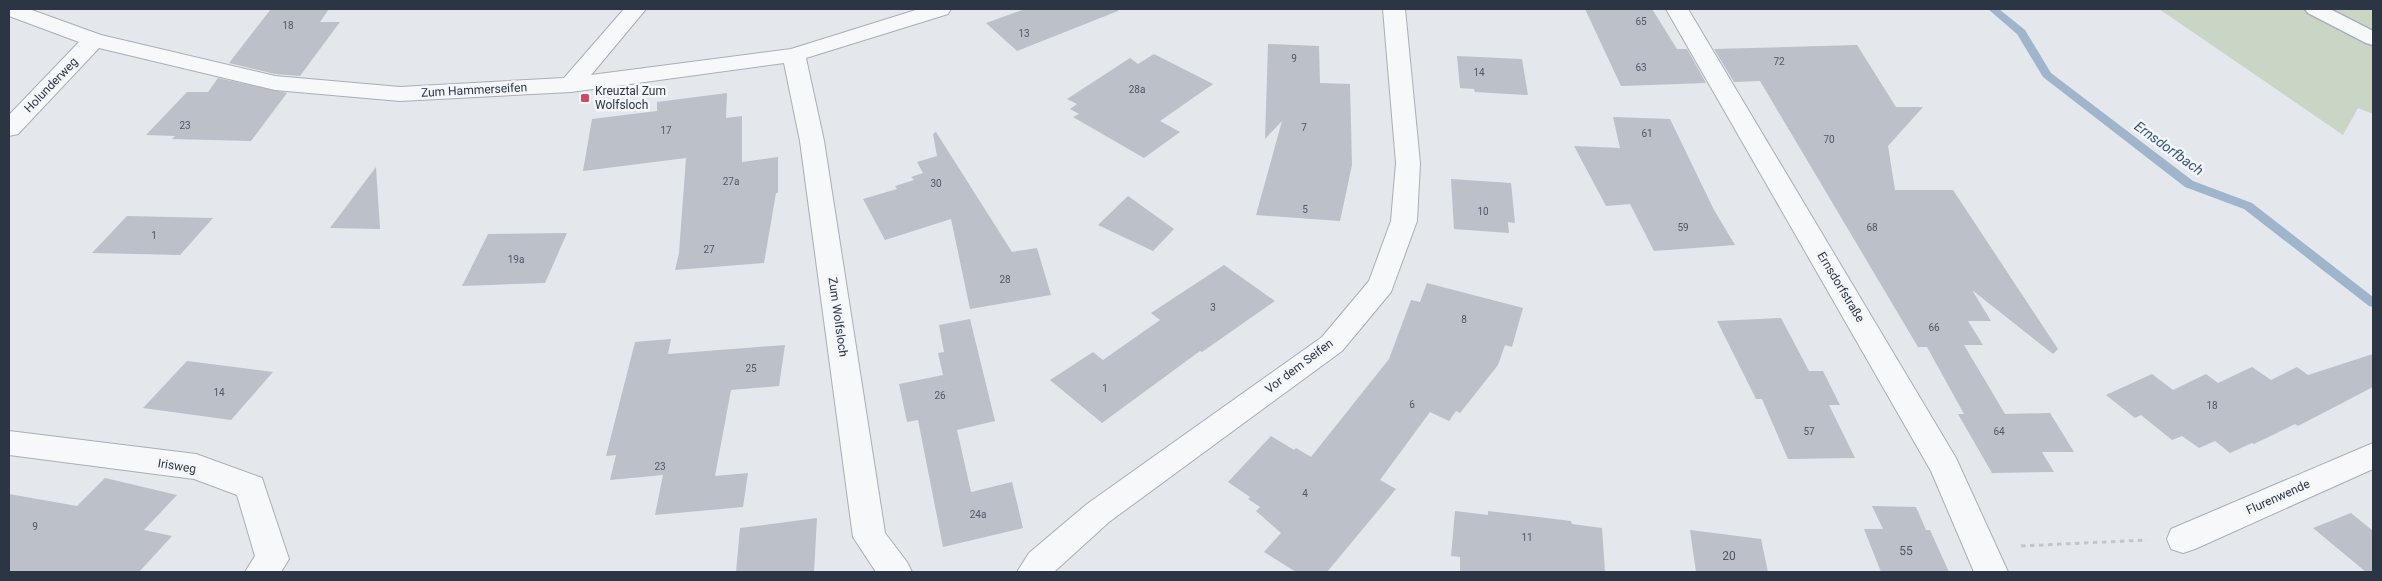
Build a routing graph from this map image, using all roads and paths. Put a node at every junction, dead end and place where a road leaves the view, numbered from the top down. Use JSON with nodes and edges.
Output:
{"nodes":[{"id":1,"x":9,"y":9,"type":"edge"},
{"id":2,"x":635,"y":9,"type":"edge"},
{"id":3,"x":940,"y":9,"type":"edge"},
{"id":4,"x":1394,"y":9,"type":"edge"},
{"id":5,"x":1676,"y":9,"type":"edge"},
{"id":6,"x":2315,"y":9,"type":"edge"},
{"id":7,"x":2373,"y":39,"type":"edge"},
{"id":8,"x":94,"y":40,"type":"junction"},
{"id":9,"x":794,"y":56,"type":"junction"},
{"id":10,"x":571,"y":85,"type":"junction"},
{"id":11,"x":9,"y":129,"type":"edge"},
{"id":12,"x":9,"y":443,"type":"edge"},
{"id":13,"x":2373,"y":454,"type":"edge"},
{"id":14,"x":2183,"y":539,"type":"joint"},
{"id":15,"x":1979,"y":548,"type":"junction"},
{"id":16,"x":262,"y":572,"type":"edge"},
{"id":17,"x":895,"y":572,"type":"edge"},
{"id":18,"x":1034,"y":572,"type":"edge"},
{"id":19,"x":1991,"y":572,"type":"edge"}],
"edges":[{"from":1,"to":8,"type":"street","name":"Zum Hammerseifen"},
{"from":2,"to":10,"type":"street"},
{"from":3,"to":9,"type":"street","name":"Zum Hammerseifen"},
{"from":4,"to":18,"type":"street","name":"Vor dem Seifen"},
{"from":5,"to":15,"type":"street","name":"Ernsdorfstraße"},
{"from":6,"to":7,"type":"lane"},
{"from":8,"to":10,"type":"street","name":"Zum Hammerseifen"},
{"from":8,"to":11,"type":"street","name":"Holunderweg"},
{"from":9,"to":10,"type":"street","name":"Zum Hammerseifen"},
{"from":9,"to":17,"type":"street","name":"Zum Wolfsloch"},
{"from":12,"to":16,"type":"street","name":"Irisweg"},
{"from":13,"to":14,"type":"street","name":"Flurenwende"},
{"from":14,"to":15,"type":"path"},
{"from":15,"to":19,"type":"street","name":"Ernsdorfstraße"}]}
